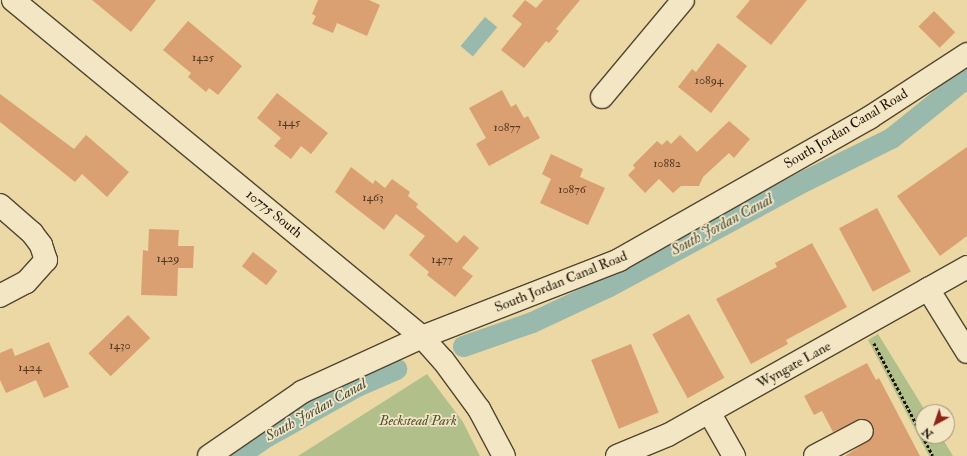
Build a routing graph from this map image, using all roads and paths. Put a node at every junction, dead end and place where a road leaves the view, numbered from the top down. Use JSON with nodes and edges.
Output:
{"nodes":[{"id":1,"x":13,"y":0,"type":"edge"},
{"id":2,"x":683,"y":0,"type":"edge"},
{"id":3,"x":967,"y":54,"type":"edge"},
{"id":4,"x":602,"y":96,"type":"dead end"},
{"id":5,"x":0,"y":205,"type":"edge"},
{"id":6,"x":967,"y":267,"type":"edge"},
{"id":7,"x":928,"y":289,"type":"junction"},
{"id":8,"x":0,"y":296,"type":"edge"},
{"id":9,"x":422,"y":337,"type":"junction"},
{"id":10,"x":873,"y":341,"type":"dead end"},
{"id":11,"x":967,"y":352,"type":"edge"},
{"id":12,"x":709,"y":412,"type":"junction"},
{"id":13,"x":862,"y":431,"type":"dead end"},
{"id":14,"x":209,"y":456,"type":"edge"},
{"id":15,"x":504,"y":456,"type":"edge"},
{"id":16,"x":617,"y":456,"type":"edge"},
{"id":17,"x":734,"y":456,"type":"edge"},
{"id":18,"x":815,"y":456,"type":"edge"},
{"id":19,"x":933,"y":456,"type":"edge"}],
"edges":[{"from":1,"to":9,"type":"street","name":"10775 South"},
{"from":2,"to":4,"type":"street"},
{"from":3,"to":9,"type":"street","name":"South Jordan Canal Road"},
{"from":5,"to":8,"type":"street"},
{"from":6,"to":7,"type":"street","name":"Wyngate Lane"},
{"from":7,"to":11,"type":"street"},
{"from":7,"to":12,"type":"street","name":"Wyngate Lane"},
{"from":9,"to":14,"type":"street","name":"South Jordan Canal Road"},
{"from":9,"to":15,"type":"street","name":"10775 South"},
{"from":10,"to":19,"type":"path"},
{"from":12,"to":16,"type":"street","name":"Wyngate Lane"},
{"from":12,"to":17,"type":"street"},
{"from":13,"to":18,"type":"street"}]}
